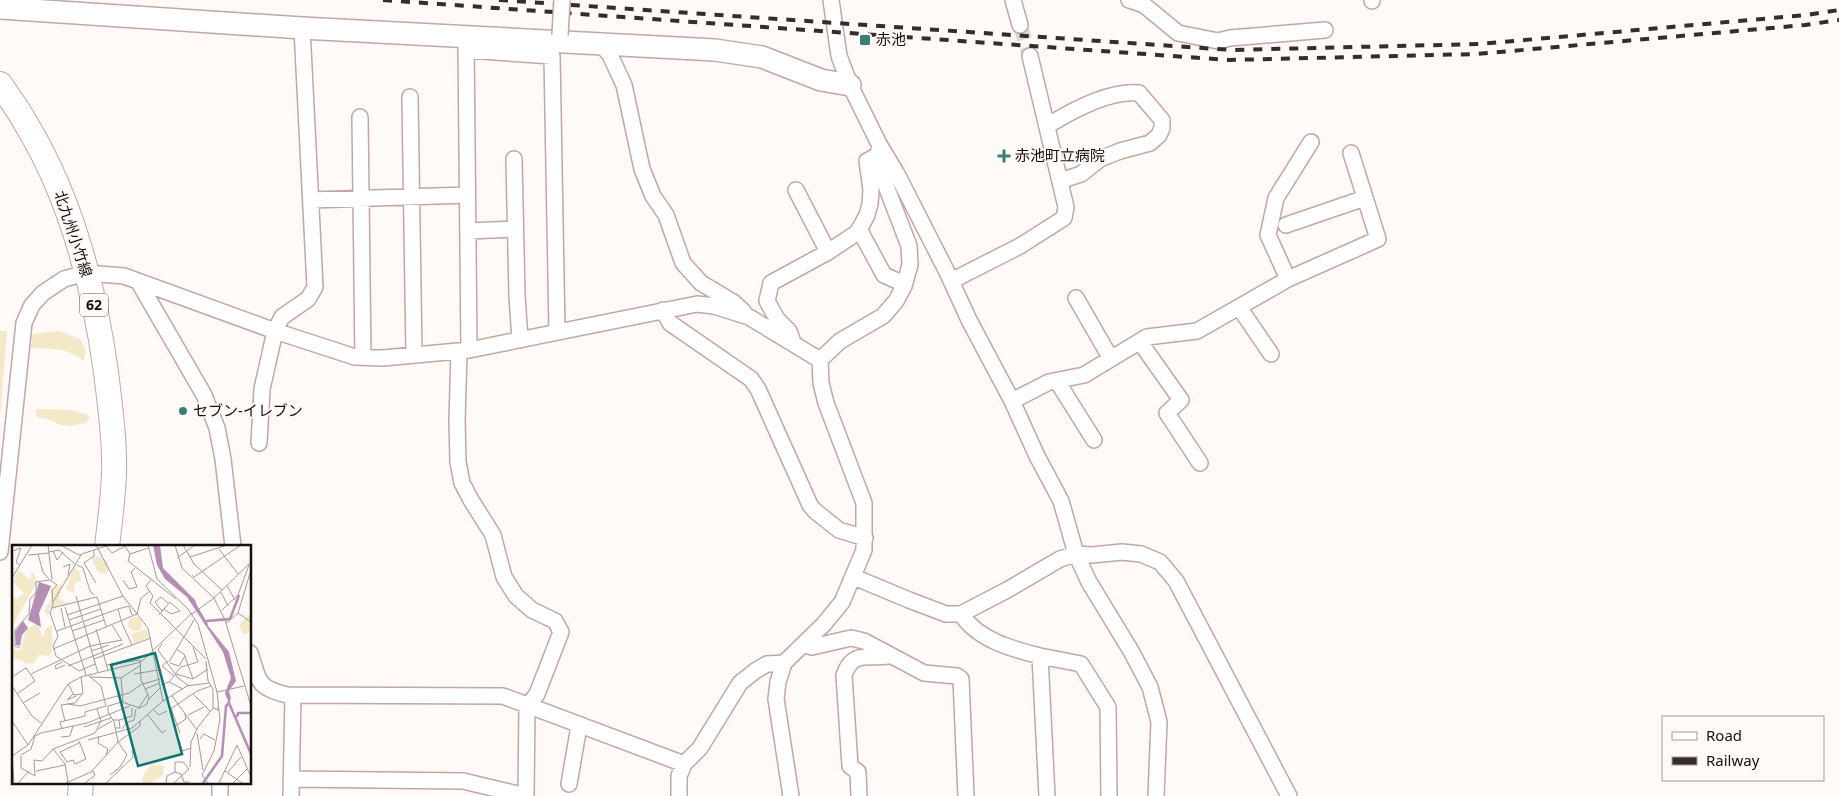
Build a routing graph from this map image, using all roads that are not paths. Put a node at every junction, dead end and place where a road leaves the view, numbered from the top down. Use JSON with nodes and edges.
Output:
{"nodes":[{"id":1,"x":562,"y":0,"type":"edge"},
{"id":2,"x":831,"y":0,"type":"edge"},
{"id":3,"x":1012,"y":0,"type":"edge"},
{"id":4,"x":1129,"y":0,"type":"edge"},
{"id":5,"x":0,"y":8,"type":"edge"},
{"id":6,"x":1020,"y":25,"type":"tunnel mouth"},
{"id":7,"x":302,"y":28,"type":"junction"},
{"id":8,"x":1325,"y":30,"type":"dead end"},
{"id":9,"x":560,"y":38,"type":"junction"},
{"id":10,"x":466,"y":43,"type":"junction"},
{"id":11,"x":600,"y":43,"type":"junction"},
{"id":12,"x":1030,"y":56,"type":"tunnel mouth"},
{"id":13,"x":0,"y":84,"type":"edge"},
{"id":14,"x":850,"y":84,"type":"junction"},
{"id":15,"x":410,"y":97,"type":"dead end"},
{"id":16,"x":360,"y":117,"type":"dead end"},
{"id":17,"x":1047,"y":126,"type":"junction"},
{"id":18,"x":1311,"y":142,"type":"dead end"},
{"id":19,"x":879,"y":149,"type":"junction"},
{"id":20,"x":1351,"y":153,"type":"dead end"},
{"id":21,"x":514,"y":159,"type":"dead end"},
{"id":22,"x":1060,"y":181,"type":"junction"},
{"id":23,"x":796,"y":190,"type":"dead end"},
{"id":24,"x":467,"y":195,"type":"junction"},
{"id":25,"x":412,"y":197,"type":"junction"},
{"id":26,"x":362,"y":198,"type":"junction"},
{"id":27,"x":1366,"y":198,"type":"junction"},
{"id":28,"x":311,"y":200,"type":"junction"},
{"id":29,"x":1286,"y":225,"type":"dead end"},
{"id":30,"x":515,"y":229,"type":"junction"},
{"id":31,"x":859,"y":230,"type":"junction"},
{"id":32,"x":468,"y":231,"type":"junction"},
{"id":33,"x":828,"y":252,"type":"junction"},
{"id":34,"x":86,"y":273,"type":"junction"},
{"id":35,"x":1288,"y":279,"type":"junction"},
{"id":36,"x":138,"y":281,"type":"junction"},
{"id":37,"x":951,"y":281,"type":"junction"},
{"id":38,"x":904,"y":284,"type":"junction"},
{"id":39,"x":1076,"y":298,"type":"dead end"},
{"id":40,"x":1240,"y":307,"type":"junction"},
{"id":41,"x":662,"y":310,"type":"junction"},
{"id":42,"x":749,"y":317,"type":"junction"},
{"id":43,"x":275,"y":331,"type":"junction"},
{"id":44,"x":556,"y":332,"type":"junction"},
{"id":45,"x":520,"y":340,"type":"junction"},
{"id":46,"x":1140,"y":342,"type":"junction"},
{"id":47,"x":794,"y":344,"type":"junction"},
{"id":48,"x":464,"y":351,"type":"junction"},
{"id":49,"x":1271,"y":354,"type":"dead end"},
{"id":50,"x":414,"y":356,"type":"junction"},
{"id":51,"x":363,"y":357,"type":"junction"},
{"id":52,"x":1111,"y":359,"type":"junction"},
{"id":53,"x":820,"y":360,"type":"junction"},
{"id":54,"x":1057,"y":381,"type":"junction"},
{"id":55,"x":1012,"y":401,"type":"junction"},
{"id":56,"x":1094,"y":440,"type":"dead end"},
{"id":57,"x":259,"y":443,"type":"dead end"},
{"id":58,"x":1200,"y":463,"type":"dead end"},
{"id":59,"x":2,"y":500,"type":"edge"},
{"id":60,"x":865,"y":538,"type":"junction"},
{"id":61,"x":107,"y":545,"type":"edge"},
{"id":62,"x":233,"y":545,"type":"edge"},
{"id":63,"x":0,"y":552,"type":"edge"},
{"id":64,"x":1076,"y":554,"type":"junction"},
{"id":65,"x":854,"y":577,"type":"junction"},
{"id":66,"x":961,"y":614,"type":"junction"},
{"id":67,"x":804,"y":644,"type":"junction"},
{"id":68,"x":890,"y":656,"type":"junction"},
{"id":69,"x":1040,"y":656,"type":"junction"},
{"id":70,"x":251,"y":660,"type":"edge"},
{"id":71,"x":784,"y":663,"type":"junction"},
{"id":72,"x":254,"y":683,"type":"edge"},
{"id":73,"x":293,"y":695,"type":"junction"},
{"id":74,"x":527,"y":707,"type":"junction"},
{"id":75,"x":579,"y":726,"type":"junction"},
{"id":76,"x":684,"y":764,"type":"junction"},
{"id":77,"x":291,"y":779,"type":"junction"},
{"id":78,"x":569,"y":784,"type":"dead end"},
{"id":79,"x":291,"y":796,"type":"edge"},
{"id":80,"x":522,"y":796,"type":"edge"},
{"id":81,"x":679,"y":796,"type":"edge"},
{"id":82,"x":791,"y":796,"type":"edge"},
{"id":83,"x":859,"y":796,"type":"edge"},
{"id":84,"x":966,"y":796,"type":"edge"},
{"id":85,"x":1047,"y":796,"type":"edge"},
{"id":86,"x":1109,"y":796,"type":"edge"},
{"id":87,"x":1156,"y":796,"type":"edge"},
{"id":88,"x":1289,"y":796,"type":"edge"}],
"edges":[{"from":1,"to":9,"type":"street","bridge":true},
{"from":2,"to":14,"type":"street"},
{"from":3,"to":6,"type":"street"},
{"from":4,"to":8,"type":"street"},
{"from":5,"to":7,"type":"street"},
{"from":7,"to":10,"type":"street"},
{"from":7,"to":28,"type":"street"},
{"from":9,"to":10,"type":"street"},
{"from":9,"to":11,"type":"street"},
{"from":10,"to":24,"type":"street"},
{"from":10,"to":44,"type":"street"},
{"from":11,"to":14,"type":"street"},
{"from":11,"to":42,"type":"street"},
{"from":12,"to":17,"type":"street"},
{"from":13,"to":34,"type":"main road","name":"北九州小竹線","number":"62"},
{"from":14,"to":19,"type":"street"},
{"from":15,"to":25,"type":"street"},
{"from":16,"to":26,"type":"street"},
{"from":17,"to":22,"type":"street"},
{"from":17,"to":22,"type":"street"},
{"from":18,"to":35,"type":"street"},
{"from":19,"to":31,"type":"street"},
{"from":19,"to":37,"type":"street"},
{"from":19,"to":38,"type":"street"},
{"from":20,"to":27,"type":"street"},
{"from":21,"to":30,"type":"street"},
{"from":22,"to":37,"type":"street"},
{"from":23,"to":33,"type":"street"},
{"from":24,"to":25,"type":"street"},
{"from":24,"to":32,"type":"street"},
{"from":25,"to":26,"type":"street"},
{"from":25,"to":50,"type":"street"},
{"from":26,"to":28,"type":"street"},
{"from":26,"to":51,"type":"street"},
{"from":27,"to":29,"type":"street"},
{"from":27,"to":35,"type":"street"},
{"from":28,"to":43,"type":"street"},
{"from":30,"to":32,"type":"street"},
{"from":30,"to":45,"type":"street"},
{"from":31,"to":33,"type":"street"},
{"from":31,"to":38,"type":"street"},
{"from":32,"to":48,"type":"street"},
{"from":33,"to":47,"type":"street"},
{"from":34,"to":36,"type":"street"},
{"from":34,"to":59,"type":"street"},
{"from":34,"to":61,"type":"main road","name":"北九州小竹線","number":"62"},
{"from":35,"to":40,"type":"street"},
{"from":36,"to":43,"type":"street"},
{"from":36,"to":62,"type":"street"},
{"from":37,"to":55,"type":"street"},
{"from":38,"to":53,"type":"street"},
{"from":39,"to":52,"type":"street"},
{"from":40,"to":46,"type":"street"},
{"from":40,"to":49,"type":"street"},
{"from":41,"to":42,"type":"street"},
{"from":41,"to":44,"type":"street"},
{"from":41,"to":60,"type":"street"},
{"from":42,"to":47,"type":"street"},
{"from":43,"to":51,"type":"street"},
{"from":43,"to":57,"type":"street"},
{"from":44,"to":45,"type":"street"},
{"from":45,"to":48,"type":"street"},
{"from":46,"to":52,"type":"street"},
{"from":46,"to":58,"type":"street"},
{"from":47,"to":53,"type":"street"},
{"from":48,"to":50,"type":"street"},
{"from":48,"to":74,"type":"street"},
{"from":50,"to":51,"type":"street"},
{"from":52,"to":54,"type":"street"},
{"from":53,"to":60,"type":"street"},
{"from":54,"to":55,"type":"street"},
{"from":54,"to":56,"type":"street"},
{"from":55,"to":64,"type":"street"},
{"from":59,"to":63,"type":"street"},
{"from":60,"to":65,"type":"street"},
{"from":64,"to":66,"type":"street"},
{"from":64,"to":87,"type":"street"},
{"from":64,"to":88,"type":"street"},
{"from":65,"to":66,"type":"street"},
{"from":65,"to":67,"type":"street"},
{"from":66,"to":69,"type":"street"},
{"from":67,"to":68,"type":"street"},
{"from":67,"to":71,"type":"street"},
{"from":68,"to":83,"type":"street"},
{"from":68,"to":84,"type":"street"},
{"from":69,"to":85,"type":"street"},
{"from":69,"to":86,"type":"street"},
{"from":70,"to":72,"type":"street"},
{"from":71,"to":76,"type":"street"},
{"from":71,"to":82,"type":"street"},
{"from":72,"to":73,"type":"street"},
{"from":73,"to":74,"type":"street"},
{"from":73,"to":77,"type":"street"},
{"from":74,"to":75,"type":"street"},
{"from":74,"to":80,"type":"street"},
{"from":75,"to":76,"type":"street"},
{"from":75,"to":78,"type":"street"},
{"from":76,"to":81,"type":"street"},
{"from":77,"to":79,"type":"street"},
{"from":77,"to":80,"type":"street"}]}
